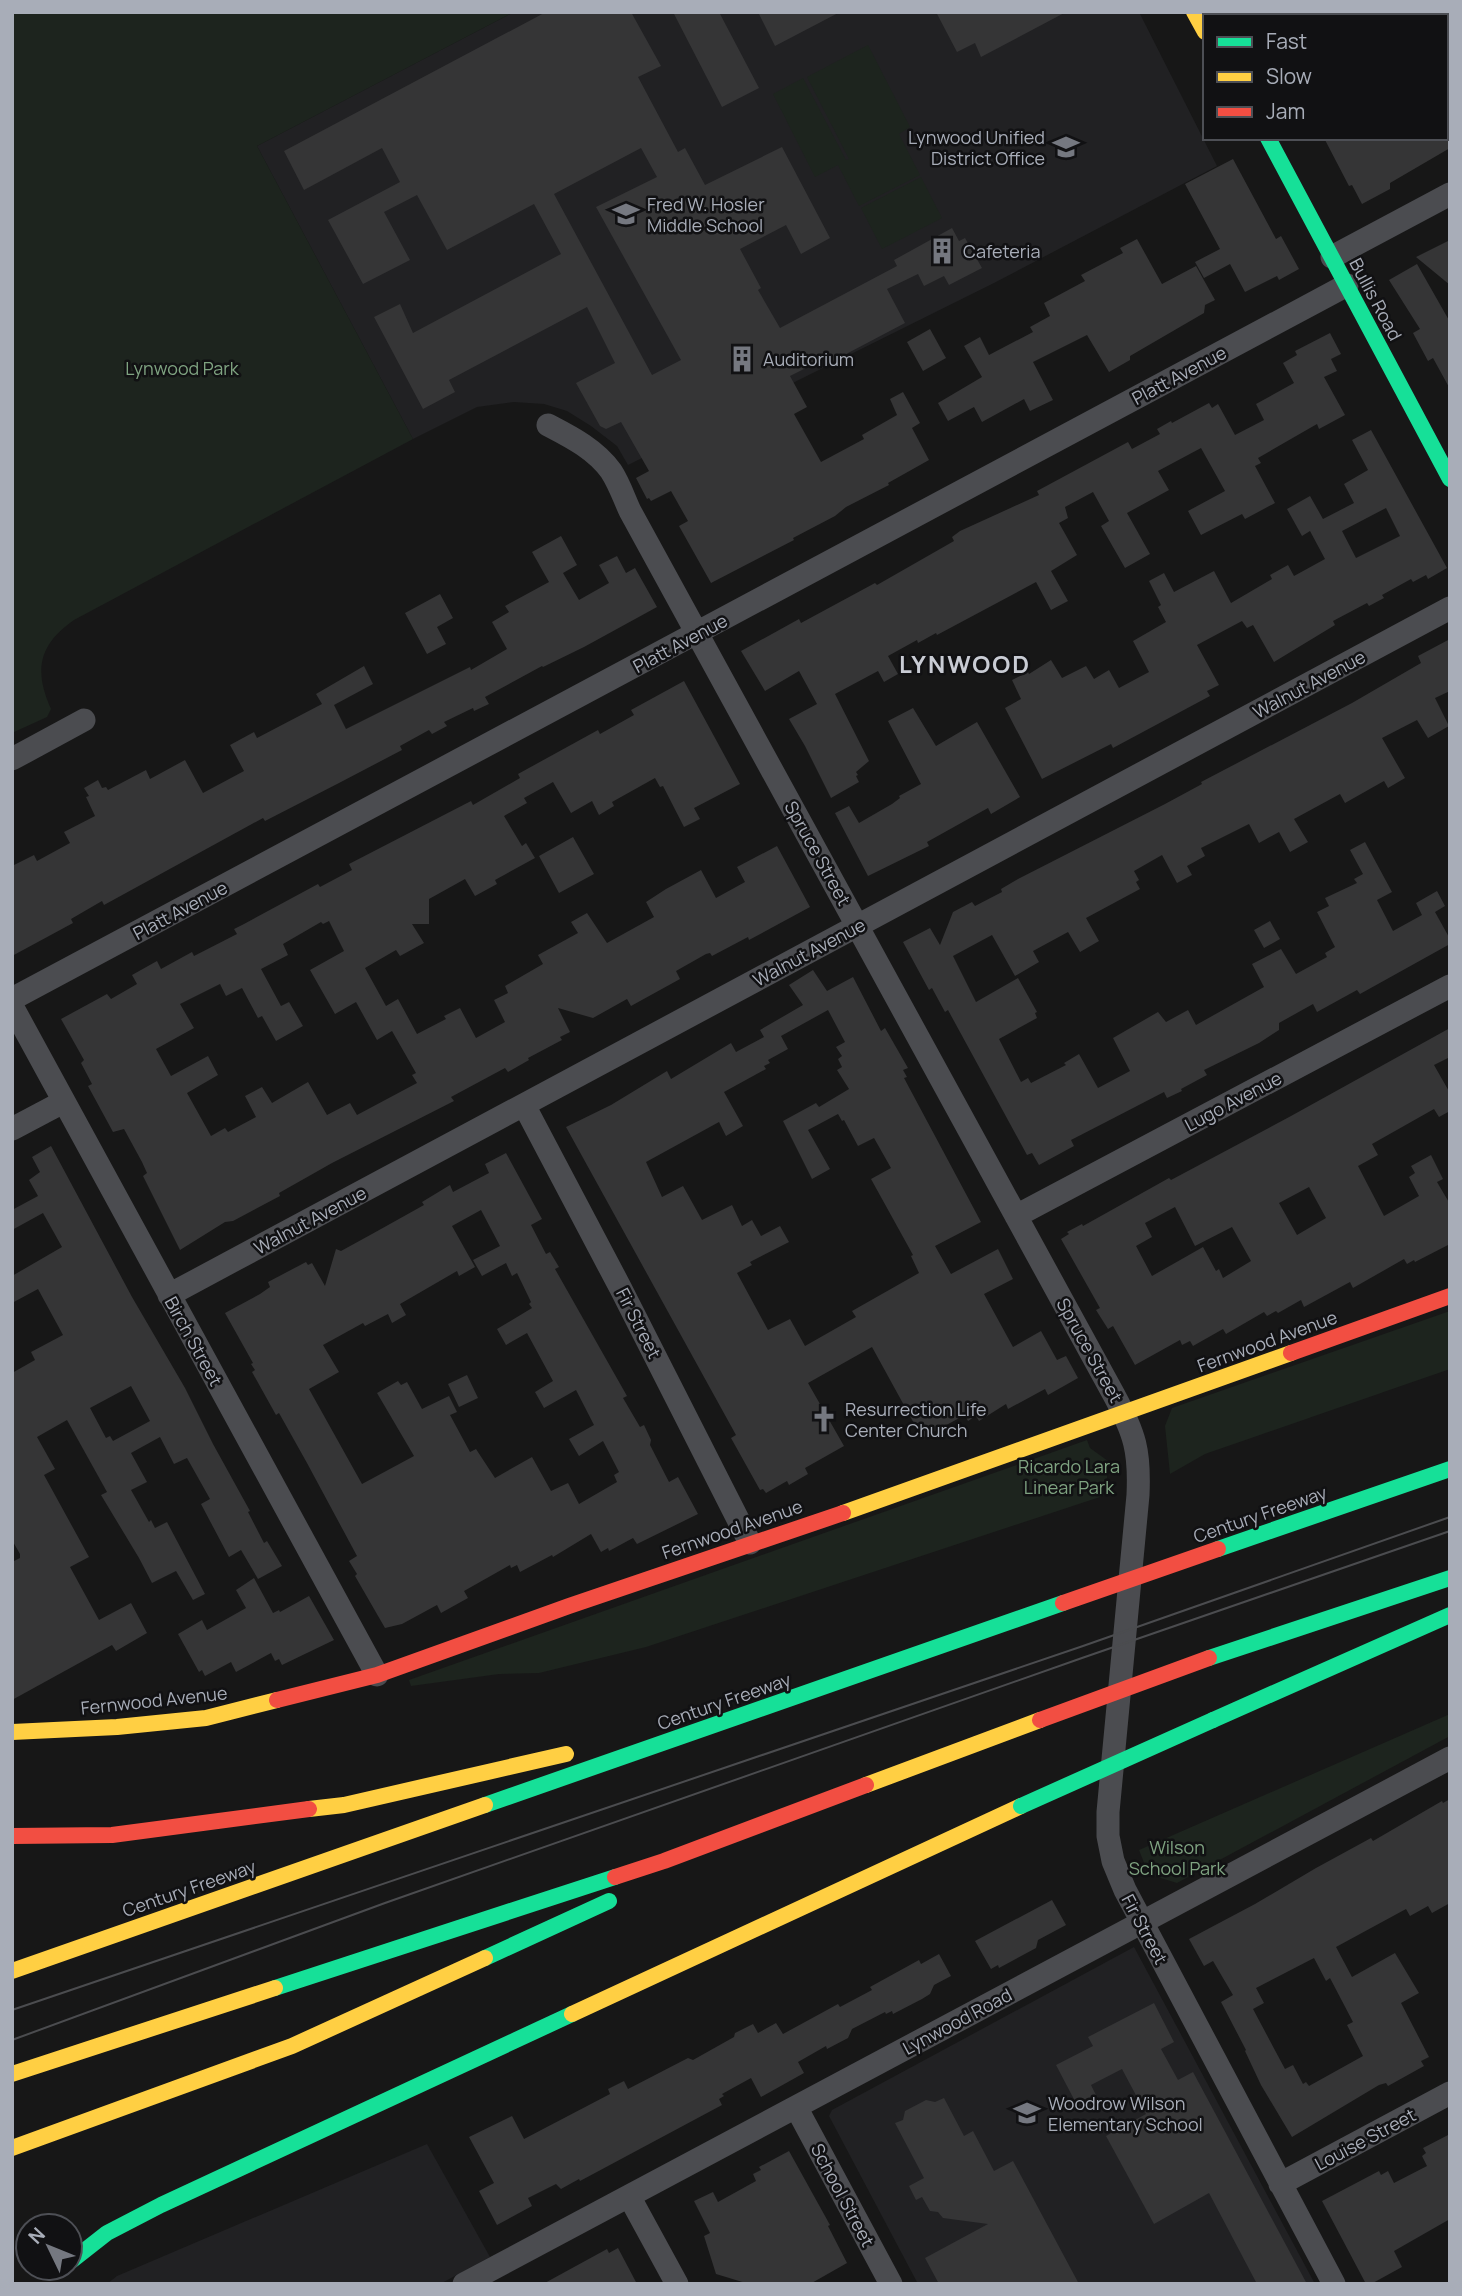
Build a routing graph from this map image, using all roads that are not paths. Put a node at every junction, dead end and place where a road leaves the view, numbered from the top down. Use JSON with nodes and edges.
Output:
{"nodes":[{"id":1,"x":1194,"y":12,"type":"edge"},
{"id":2,"x":1203,"y":28,"type":"edge"},
{"id":3,"x":1269,"y":140,"type":"edge"},
{"id":4,"x":1450,"y":194,"type":"edge"},
{"id":5,"x":1332,"y":257,"type":"junction"},
{"id":6,"x":1346,"y":285,"type":"junction"},
{"id":7,"x":548,"y":425,"type":"dead end"},
{"id":8,"x":1450,"y":479,"type":"edge"},
{"id":9,"x":1450,"y":608,"type":"edge"},
{"id":10,"x":698,"y":633,"type":"junction"},
{"id":11,"x":84,"y":720,"type":"dead end"},
{"id":12,"x":12,"y":759,"type":"edge"},
{"id":13,"x":858,"y":926,"type":"junction"},
{"id":14,"x":1450,"y":986,"type":"edge"},
{"id":15,"x":12,"y":999,"type":"edge"},
{"id":16,"x":12,"y":1006,"type":"edge"},
{"id":17,"x":63,"y":1102,"type":"junction"},
{"id":18,"x":524,"y":1105,"type":"junction"},
{"id":19,"x":12,"y":1129,"type":"edge"},
{"id":20,"x":1016,"y":1216,"type":"junction"},
{"id":21,"x":169,"y":1295,"type":"junction"},
{"id":22,"x":1450,"y":1296,"type":"edge"},
{"id":23,"x":1124,"y":1413,"type":"junction"},
{"id":24,"x":1450,"y":1469,"type":"edge"},
{"id":25,"x":750,"y":1543,"type":"junction"},
{"id":26,"x":1450,"y":1578,"type":"edge"},
{"id":27,"x":1450,"y":1615,"type":"edge"},
{"id":28,"x":377,"y":1675,"type":"junction"},
{"id":29,"x":752,"y":1712,"type":"junction"},
{"id":30,"x":12,"y":1732,"type":"edge"},
{"id":31,"x":616,"y":1743,"type":"dead end"},
{"id":32,"x":589,"y":1749,"type":"dead end"},
{"id":33,"x":1450,"y":1758,"type":"edge"},
{"id":34,"x":12,"y":1836,"type":"edge"},
{"id":35,"x":664,"y":1861,"type":"junction"},
{"id":36,"x":1141,"y":1923,"type":"junction"},
{"id":37,"x":12,"y":1970,"type":"edge"},
{"id":38,"x":12,"y":2074,"type":"edge"},
{"id":39,"x":1450,"y":2094,"type":"edge"},
{"id":40,"x":796,"y":2107,"type":"junction"},
{"id":41,"x":12,"y":2148,"type":"edge"},
{"id":42,"x":1280,"y":2184,"type":"junction"},
{"id":43,"x":629,"y":2196,"type":"junction"},
{"id":44,"x":84,"y":2251,"type":"edge"},
{"id":45,"x":887,"y":2282,"type":"edge"},
{"id":46,"x":464,"y":2284,"type":"edge"},
{"id":47,"x":677,"y":2284,"type":"edge"},
{"id":48,"x":1334,"y":2284,"type":"edge"}],
"edges":[{"from":1,"to":2,"type":"main road"},
{"from":3,"to":5,"type":"main road","name":"Bullis Road"},
{"from":4,"to":5,"type":"street"},
{"from":5,"to":6,"type":"main road","name":"Bullis Road"},
{"from":6,"to":8,"type":"main road","name":"Bullis Road"},
{"from":6,"to":10,"type":"street","name":"Platt Avenue"},
{"from":7,"to":10,"type":"street","name":"Spruce Street"},
{"from":9,"to":13,"type":"street","name":"Walnut Avenue"},
{"from":10,"to":13,"type":"street","name":"Spruce Street"},
{"from":10,"to":15,"type":"street","name":"Platt Avenue"},
{"from":11,"to":12,"type":"street"},
{"from":13,"to":18,"type":"street","name":"Walnut Avenue"},
{"from":13,"to":20,"type":"street","name":"Spruce Street"},
{"from":14,"to":20,"type":"street","name":"Lugo Avenue"},
{"from":16,"to":17,"type":"street","name":"Birch Street"},
{"from":17,"to":19,"type":"street"},
{"from":17,"to":21,"type":"street","name":"Birch Street"},
{"from":18,"to":21,"type":"street","name":"Walnut Avenue"},
{"from":18,"to":25,"type":"street","name":"Fir Street"},
{"from":20,"to":23,"type":"street","name":"Spruce Street"},
{"from":21,"to":28,"type":"street","name":"Birch Street"},
{"from":22,"to":23,"type":"main road","name":"Fernwood Avenue"},
{"from":23,"to":25,"type":"main road","name":"Fernwood Avenue"},
{"from":23,"to":36,"type":"street","name":"Fir Street"},
{"from":24,"to":29,"type":"main road","name":"Century Freeway","bridge":true},
{"from":25,"to":28,"type":"main road","name":"Fernwood Avenue"},
{"from":26,"to":35,"type":"main road","bridge":true},
{"from":27,"to":44,"type":"main road","bridge":true},
{"from":28,"to":30,"type":"main road","name":"Fernwood Avenue"},
{"from":29,"to":31,"type":"main road"},
{"from":29,"to":37,"type":"main road","name":"Century Freeway"},
{"from":32,"to":34,"type":"main road"},
{"from":33,"to":36,"type":"street","name":"Lynwood Road"},
{"from":35,"to":38,"type":"main road"},
{"from":35,"to":41,"type":"main road"},
{"from":36,"to":40,"type":"street","name":"Lynwood Road"},
{"from":36,"to":42,"type":"street","name":"Fir Street"},
{"from":39,"to":42,"type":"street","name":"Louise Street"},
{"from":40,"to":43,"type":"street","name":"Lynwood Road"},
{"from":40,"to":45,"type":"street","name":"School Street"},
{"from":42,"to":48,"type":"street","name":"Fir Street"},
{"from":43,"to":46,"type":"street","name":"Lynwood Road"},
{"from":43,"to":47,"type":"street"}]}
